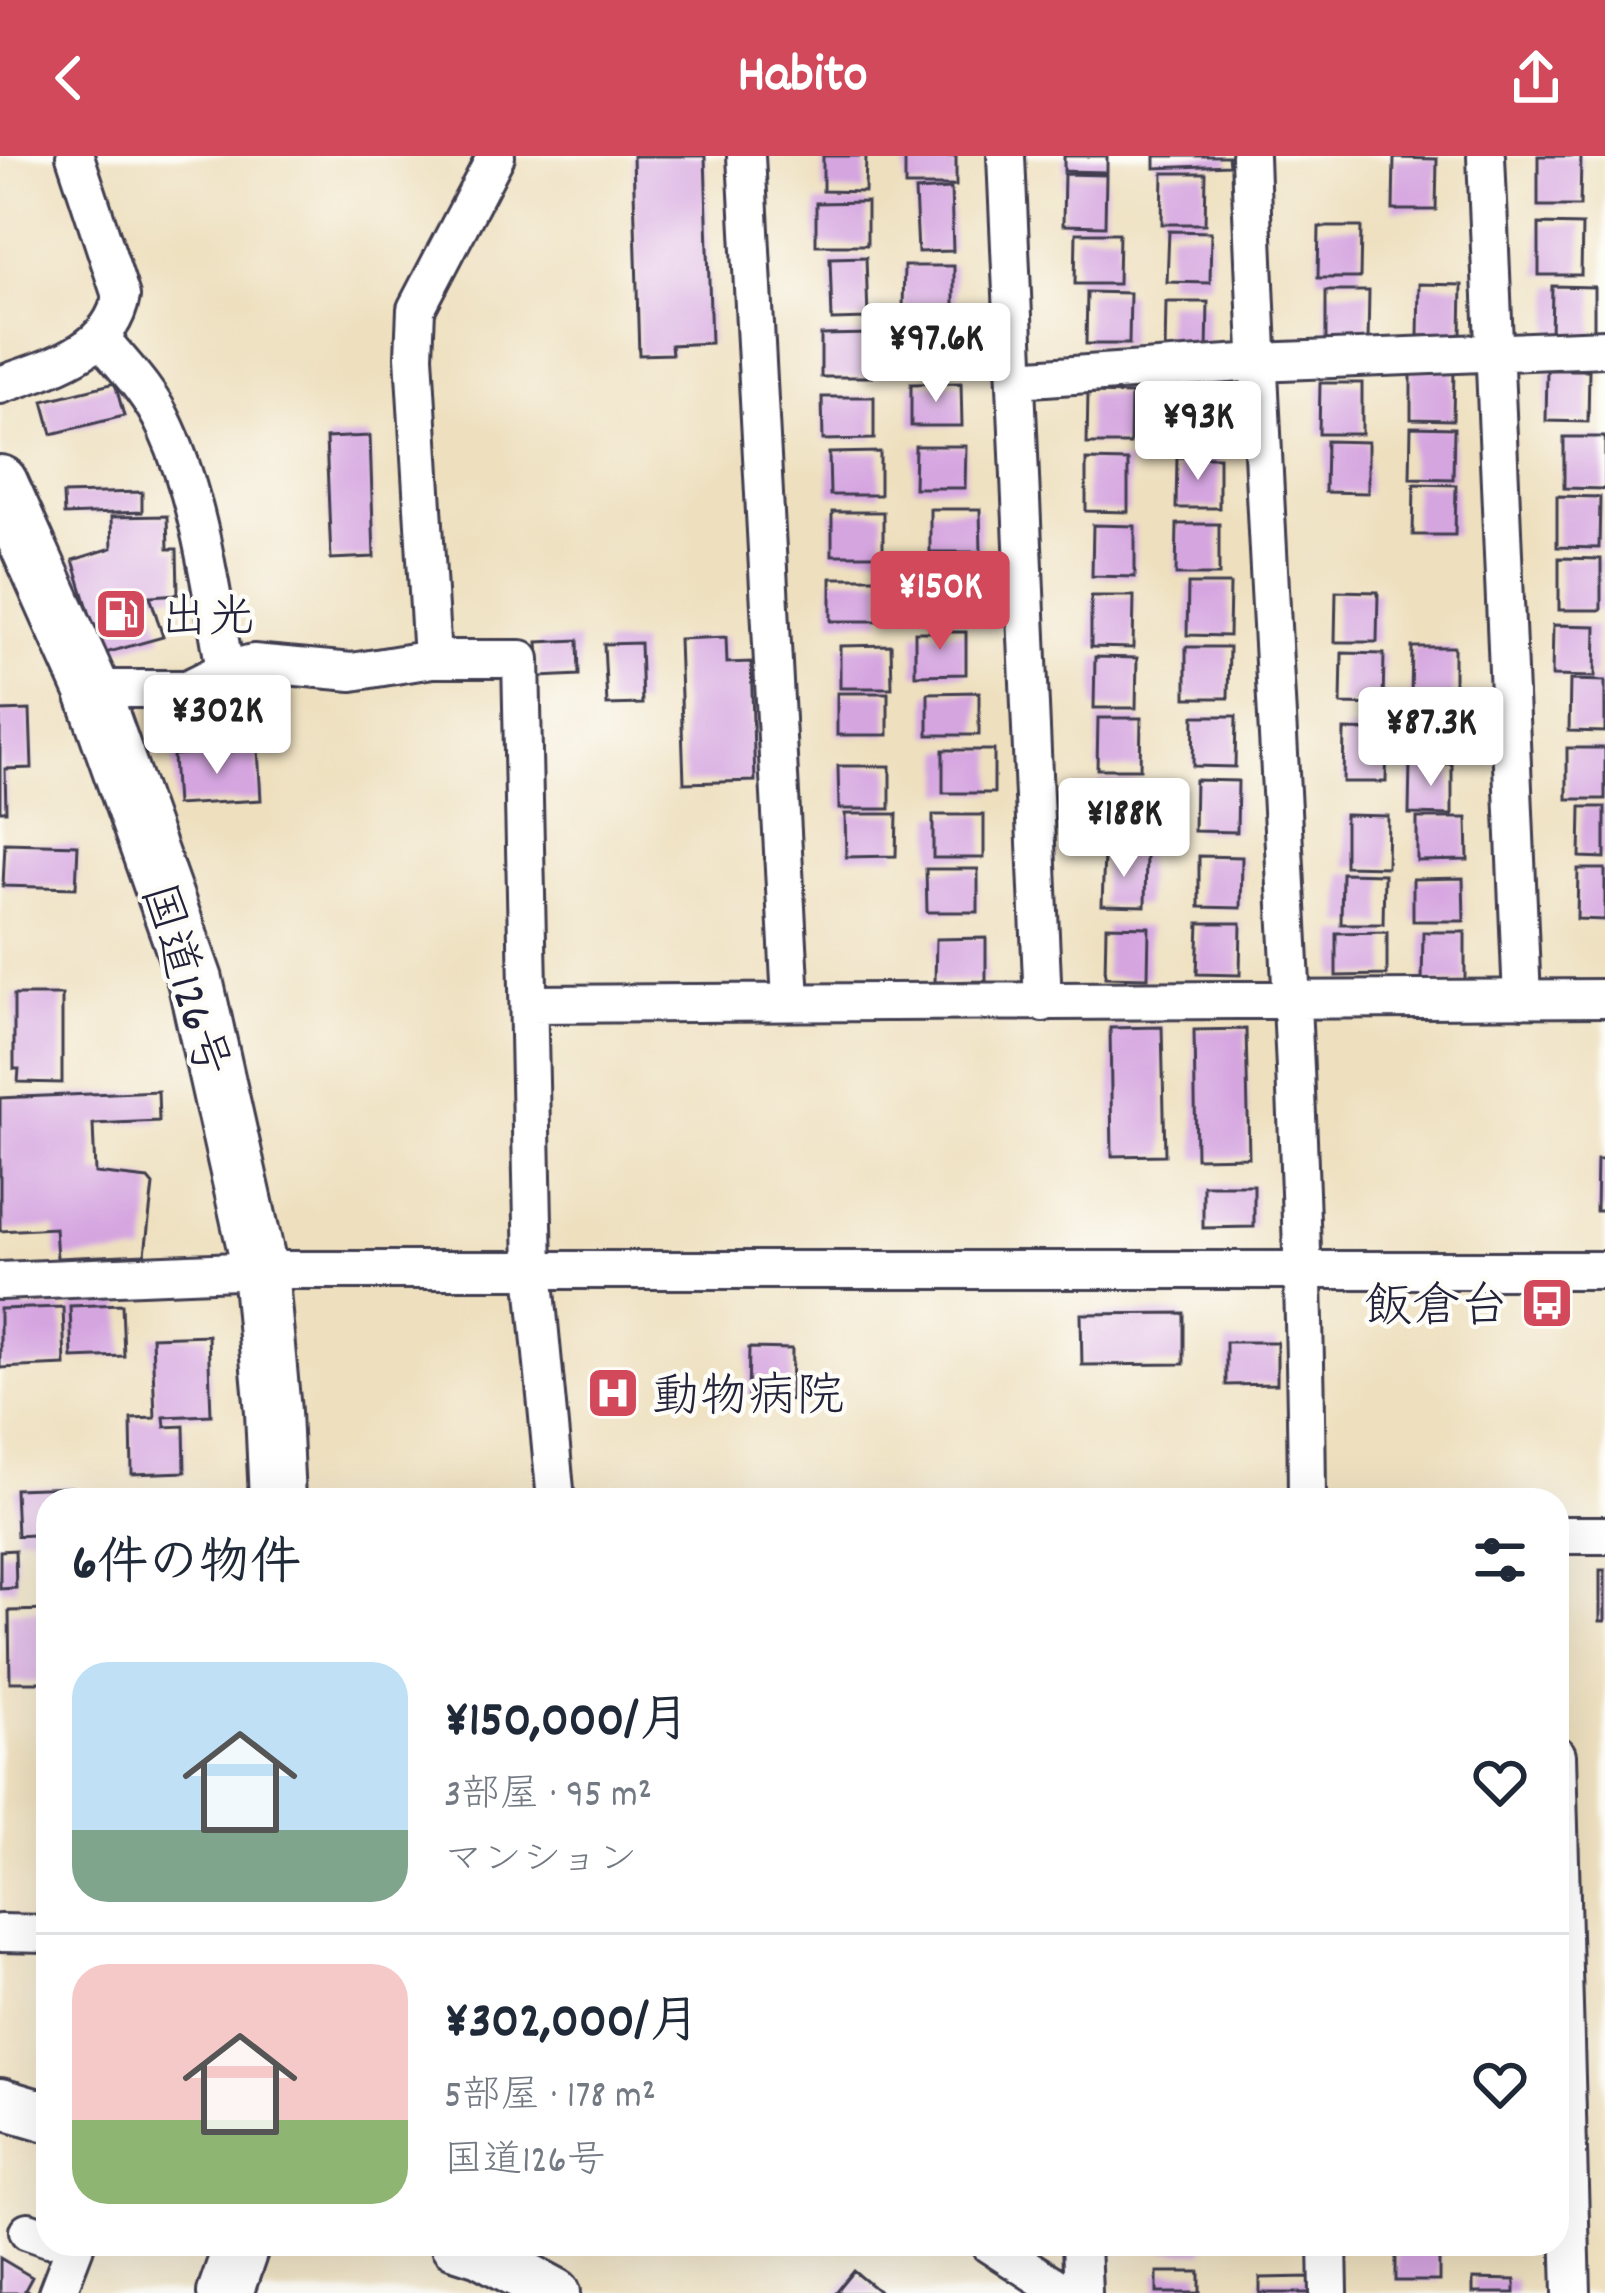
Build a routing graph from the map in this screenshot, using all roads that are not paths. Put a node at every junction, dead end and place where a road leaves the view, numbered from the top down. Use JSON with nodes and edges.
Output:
{"nodes":[{"id":1,"x":75,"y":156,"type":"edge"},
{"id":2,"x":496,"y":156,"type":"edge"},
{"id":3,"x":746,"y":156,"type":"edge"},
{"id":4,"x":1006,"y":156,"type":"edge"},
{"id":5,"x":1250,"y":156,"type":"edge"},
{"id":6,"x":1486,"y":156,"type":"edge"},
{"id":7,"x":101,"y":339,"type":"junction"},
{"id":8,"x":1605,"y":348,"type":"edge"},
{"id":9,"x":1497,"y":352,"type":"junction"},
{"id":10,"x":1257,"y":362,"type":"junction"},
{"id":11,"x":1017,"y":379,"type":"junction"},
{"id":12,"x":0,"y":385,"type":"edge"},
{"id":13,"x":0,"y":483,"type":"edge"},
{"id":14,"x":432,"y":659,"type":"junction"},
{"id":15,"x":225,"y":670,"type":"junction"},
{"id":16,"x":92,"y":689,"type":"junction"},
{"id":17,"x":1605,"y":998,"type":"edge"},
{"id":18,"x":1522,"y":999,"type":"junction"},
{"id":19,"x":791,"y":1001,"type":"junction"},
{"id":20,"x":1043,"y":1003,"type":"junction"},
{"id":21,"x":1294,"y":1003,"type":"junction"},
{"id":22,"x":529,"y":1004,"type":"junction"},
{"id":23,"x":260,"y":1270,"type":"junction"},
{"id":24,"x":534,"y":1270,"type":"junction"},
{"id":25,"x":1605,"y":1270,"type":"edge"},
{"id":26,"x":1306,"y":1272,"type":"junction"},
{"id":27,"x":0,"y":1281,"type":"edge"},
{"id":28,"x":276,"y":1488,"type":"edge"},
{"id":29,"x":555,"y":1488,"type":"edge"},
{"id":30,"x":1307,"y":1488,"type":"edge"},
{"id":31,"x":1569,"y":1535,"type":"edge"},
{"id":32,"x":1605,"y":1535,"type":"edge"},
{"id":33,"x":0,"y":1933,"type":"edge"},
{"id":34,"x":36,"y":1934,"type":"edge"},
{"id":35,"x":1569,"y":1998,"type":"edge"},
{"id":36,"x":0,"y":2103,"type":"edge"},
{"id":37,"x":36,"y":2114,"type":"edge"},
{"id":38,"x":71,"y":2256,"type":"edge"},
{"id":39,"x":238,"y":2256,"type":"edge"},
{"id":40,"x":488,"y":2256,"type":"edge"},
{"id":41,"x":1008,"y":2256,"type":"edge"},
{"id":42,"x":1082,"y":2256,"type":"edge"},
{"id":43,"x":1328,"y":2256,"type":"edge"},
{"id":44,"x":1583,"y":2281,"type":"edge"},
{"id":45,"x":57,"y":2293,"type":"edge"},
{"id":46,"x":225,"y":2293,"type":"edge"},
{"id":47,"x":556,"y":2293,"type":"edge"},
{"id":48,"x":1065,"y":2293,"type":"edge"},
{"id":49,"x":1083,"y":2293,"type":"edge"},
{"id":50,"x":1329,"y":2293,"type":"edge"}],
"edges":[{"from":1,"to":7,"type":"street"},
{"from":2,"to":14,"type":"street"},
{"from":3,"to":19,"type":"street"},
{"from":4,"to":11,"type":"street"},
{"from":5,"to":10,"type":"street"},
{"from":6,"to":9,"type":"street"},
{"from":7,"to":12,"type":"street"},
{"from":7,"to":15,"type":"street"},
{"from":8,"to":9,"type":"street"},
{"from":9,"to":10,"type":"street"},
{"from":9,"to":18,"type":"street"},
{"from":10,"to":11,"type":"street"},
{"from":10,"to":21,"type":"street"},
{"from":11,"to":20,"type":"street"},
{"from":13,"to":16,"type":"highway","name":"国道126号"},
{"from":14,"to":15,"type":"street"},
{"from":14,"to":22,"type":"street"},
{"from":15,"to":16,"type":"street"},
{"from":16,"to":23,"type":"highway","name":"国道126号"},
{"from":17,"to":18,"type":"street"},
{"from":18,"to":21,"type":"street"},
{"from":19,"to":20,"type":"street"},
{"from":19,"to":22,"type":"street"},
{"from":20,"to":21,"type":"street"},
{"from":21,"to":26,"type":"street"},
{"from":22,"to":24,"type":"street"},
{"from":23,"to":24,"type":"street"},
{"from":23,"to":27,"type":"street"},
{"from":23,"to":28,"type":"highway","name":"国道126号"},
{"from":24,"to":26,"type":"street"},
{"from":24,"to":29,"type":"street"},
{"from":25,"to":26,"type":"street"},
{"from":26,"to":30,"type":"street"},
{"from":31,"to":32,"type":"street"},
{"from":33,"to":34,"type":"street"},
{"from":35,"to":44,"type":"street"},
{"from":36,"to":37,"type":"main road"},
{"from":38,"to":45,"type":"street"},
{"from":39,"to":46,"type":"highway"},
{"from":40,"to":47,"type":"main road"},
{"from":41,"to":48,"type":"street"},
{"from":42,"to":49,"type":"street"},
{"from":43,"to":50,"type":"street"}]}
